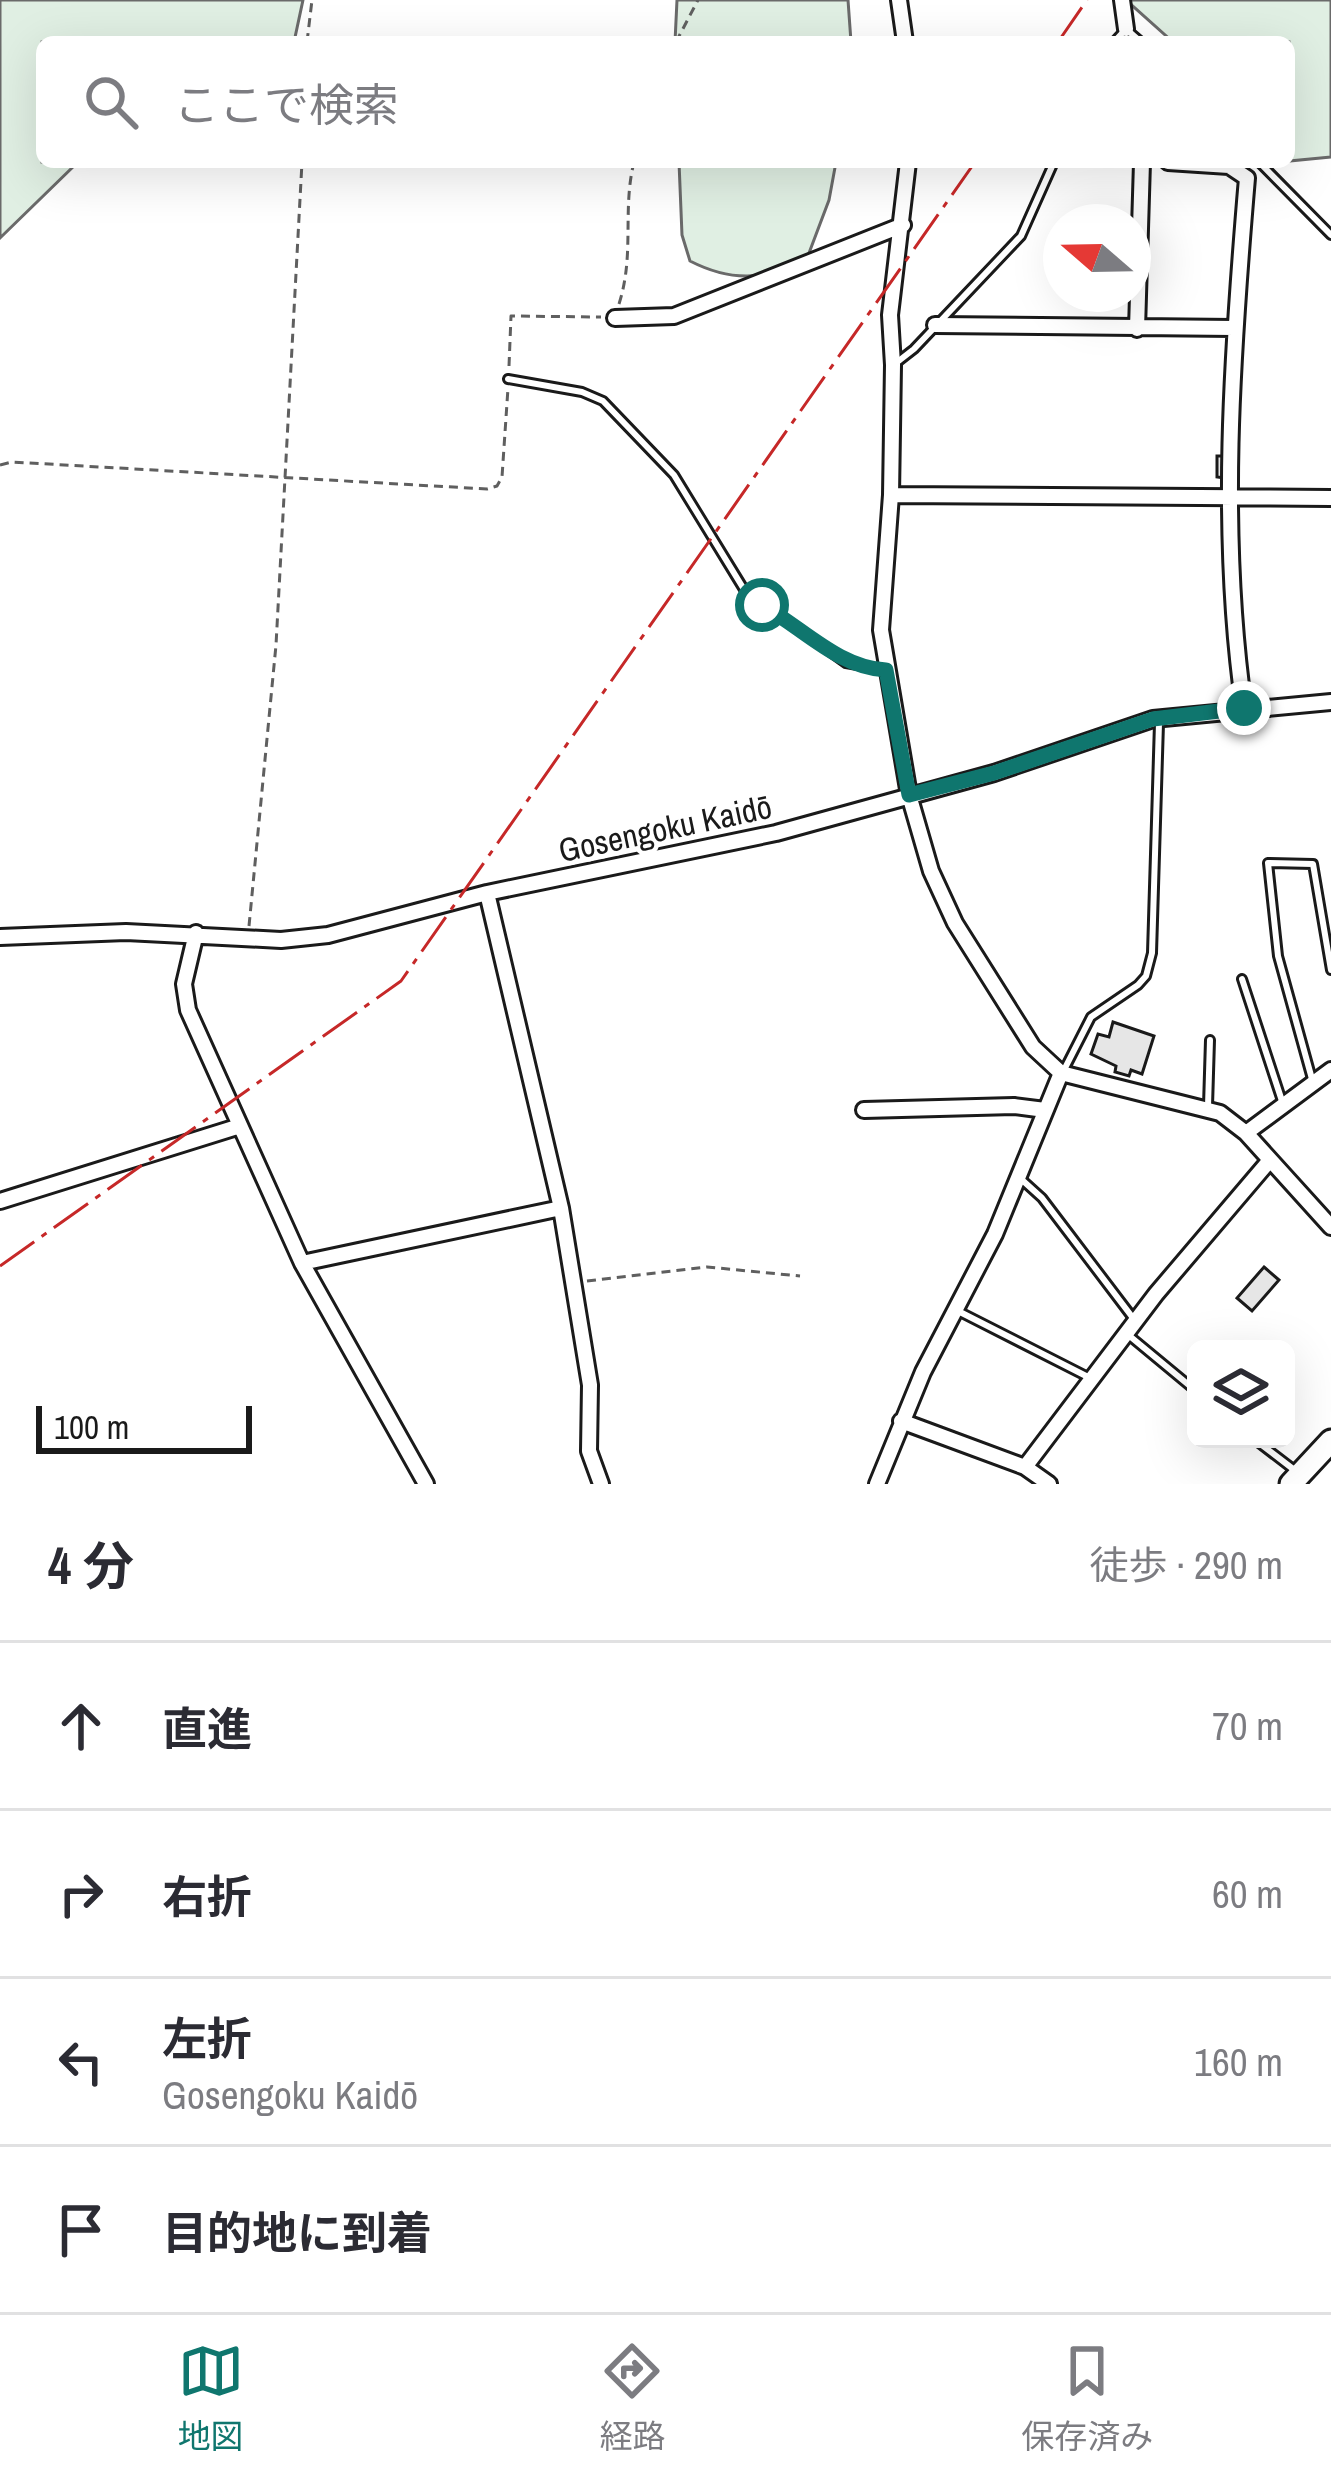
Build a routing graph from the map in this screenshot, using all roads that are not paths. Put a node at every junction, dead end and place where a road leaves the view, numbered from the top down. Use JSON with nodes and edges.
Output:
{"nodes":[{"id":1,"x":899,"y":0,"type":"edge"},
{"id":2,"x":1122,"y":0,"type":"edge"},
{"id":3,"x":1126,"y":28,"type":"junction"},
{"id":4,"x":904,"y":36,"type":"edge"},
{"id":5,"x":1119,"y":36,"type":"edge"},
{"id":6,"x":1135,"y":36,"type":"edge"},
{"id":7,"x":908,"y":168,"type":"edge"},
{"id":8,"x":1051,"y":168,"type":"edge"},
{"id":9,"x":1142,"y":168,"type":"edge"},
{"id":10,"x":1242,"y":168,"type":"edge"},
{"id":11,"x":1265,"y":168,"type":"edge"},
{"id":12,"x":903,"y":226,"type":"junction"},
{"id":13,"x":1331,"y":235,"type":"edge"},
{"id":14,"x":615,"y":318,"type":"road end"},
{"id":15,"x":935,"y":325,"type":"junction"},
{"id":16,"x":1234,"y":328,"type":"junction"},
{"id":17,"x":1137,"y":329,"type":"junction"},
{"id":18,"x":893,"y":365,"type":"junction"},
{"id":19,"x":508,"y":379,"type":"road end"},
{"id":20,"x":891,"y":496,"type":"junction"},
{"id":21,"x":1232,"y":497,"type":"junction"},
{"id":22,"x":1331,"y":498,"type":"edge"},
{"id":23,"x":886,"y":670,"type":"junction"},
{"id":24,"x":1331,"y":702,"type":"edge"},
{"id":25,"x":1244,"y":708,"type":"junction"},
{"id":26,"x":1159,"y":718,"type":"junction"},
{"id":27,"x":909,"y":795,"type":"junction"},
{"id":28,"x":487,"y":893,"type":"junction"},
{"id":29,"x":196,"y":933,"type":"junction"},
{"id":30,"x":0,"y":937,"type":"edge"},
{"id":31,"x":1331,"y":970,"type":"edge"},
{"id":32,"x":1242,"y":979,"type":"dead end"},
{"id":33,"x":1210,"y":1040,"type":"dead end"},
{"id":34,"x":1331,"y":1070,"type":"edge"},
{"id":35,"x":1061,"y":1073,"type":"junction"},
{"id":36,"x":1313,"y":1083,"type":"junction"},
{"id":37,"x":1283,"y":1105,"type":"junction"},
{"id":38,"x":864,"y":1110,"type":"dead end"},
{"id":39,"x":1045,"y":1110,"type":"junction"},
{"id":40,"x":1208,"y":1110,"type":"junction"},
{"id":41,"x":240,"y":1126,"type":"junction"},
{"id":42,"x":1246,"y":1133,"type":"junction"},
{"id":43,"x":1270,"y":1160,"type":"junction"},
{"id":44,"x":1018,"y":1177,"type":"junction"},
{"id":45,"x":0,"y":1201,"type":"edge"},
{"id":46,"x":561,"y":1208,"type":"junction"},
{"id":47,"x":1331,"y":1228,"type":"edge"},
{"id":48,"x":302,"y":1263,"type":"junction"},
{"id":49,"x":956,"y":1310,"type":"junction"},
{"id":50,"x":1130,"y":1327,"type":"junction"},
{"id":51,"x":1090,"y":1378,"type":"junction"},
{"id":52,"x":1187,"y":1382,"type":"edge"},
{"id":53,"x":901,"y":1421,"type":"junction"},
{"id":54,"x":1331,"y":1441,"type":"edge"},
{"id":55,"x":1263,"y":1448,"type":"edge"},
{"id":56,"x":1025,"y":1467,"type":"junction"},
{"id":57,"x":1296,"y":1479,"type":"edge"},
{"id":58,"x":426,"y":1484,"type":"edge"},
{"id":59,"x":601,"y":1484,"type":"edge"},
{"id":60,"x":877,"y":1484,"type":"edge"},
{"id":61,"x":1022,"y":1484,"type":"edge"},
{"id":62,"x":1049,"y":1484,"type":"edge"}],
"edges":[{"from":1,"to":4,"type":"street"},
{"from":2,"to":3,"type":"street"},
{"from":3,"to":5,"type":"lane"},
{"from":3,"to":6,"type":"lane"},
{"from":7,"to":12,"type":"street"},
{"from":8,"to":15,"type":"lane"},
{"from":9,"to":17,"type":"street"},
{"from":10,"to":16,"type":"street"},
{"from":11,"to":13,"type":"lane"},
{"from":12,"to":14,"type":"street"},
{"from":12,"to":18,"type":"street"},
{"from":15,"to":17,"type":"street"},
{"from":15,"to":18,"type":"lane"},
{"from":16,"to":17,"type":"street"},
{"from":16,"to":21,"type":"street"},
{"from":18,"to":20,"type":"street"},
{"from":19,"to":23,"type":"lane"},
{"from":20,"to":21,"type":"street"},
{"from":20,"to":23,"type":"street"},
{"from":21,"to":22,"type":"street"},
{"from":21,"to":25,"type":"street"},
{"from":23,"to":27,"type":"street"},
{"from":24,"to":25,"type":"street","name":"Gosengoku Kaidō"},
{"from":25,"to":26,"type":"street","name":"Gosengoku Kaidō"},
{"from":26,"to":27,"type":"street","name":"Gosengoku Kaidō"},
{"from":26,"to":35,"type":"lane"},
{"from":27,"to":28,"type":"street","name":"Gosengoku Kaidō"},
{"from":27,"to":35,"type":"street"},
{"from":28,"to":29,"type":"street","name":"Gosengoku Kaidō"},
{"from":28,"to":46,"type":"street"},
{"from":29,"to":30,"type":"street","name":"Gosengoku Kaidō"},
{"from":29,"to":41,"type":"street"},
{"from":31,"to":36,"type":"lane"},
{"from":32,"to":37,"type":"lane"},
{"from":33,"to":40,"type":"lane"},
{"from":34,"to":36,"type":"street"},
{"from":35,"to":39,"type":"street"},
{"from":35,"to":40,"type":"street"},
{"from":36,"to":37,"type":"street"},
{"from":37,"to":42,"type":"street"},
{"from":38,"to":39,"type":"street"},
{"from":39,"to":44,"type":"street"},
{"from":40,"to":42,"type":"street"},
{"from":41,"to":45,"type":"street"},
{"from":41,"to":48,"type":"street"},
{"from":42,"to":43,"type":"street"},
{"from":43,"to":47,"type":"street"},
{"from":43,"to":50,"type":"street"},
{"from":44,"to":49,"type":"street"},
{"from":44,"to":50,"type":"lane"},
{"from":46,"to":48,"type":"street"},
{"from":46,"to":59,"type":"street"},
{"from":48,"to":58,"type":"street"},
{"from":49,"to":51,"type":"lane"},
{"from":49,"to":53,"type":"street"},
{"from":50,"to":51,"type":"street"},
{"from":50,"to":52,"type":"lane"},
{"from":51,"to":56,"type":"street"},
{"from":53,"to":56,"type":"street"},
{"from":53,"to":60,"type":"street"},
{"from":54,"to":57,"type":"highway"},
{"from":55,"to":57,"type":"lane"},
{"from":56,"to":61,"type":"lane"},
{"from":56,"to":62,"type":"street"}]}
